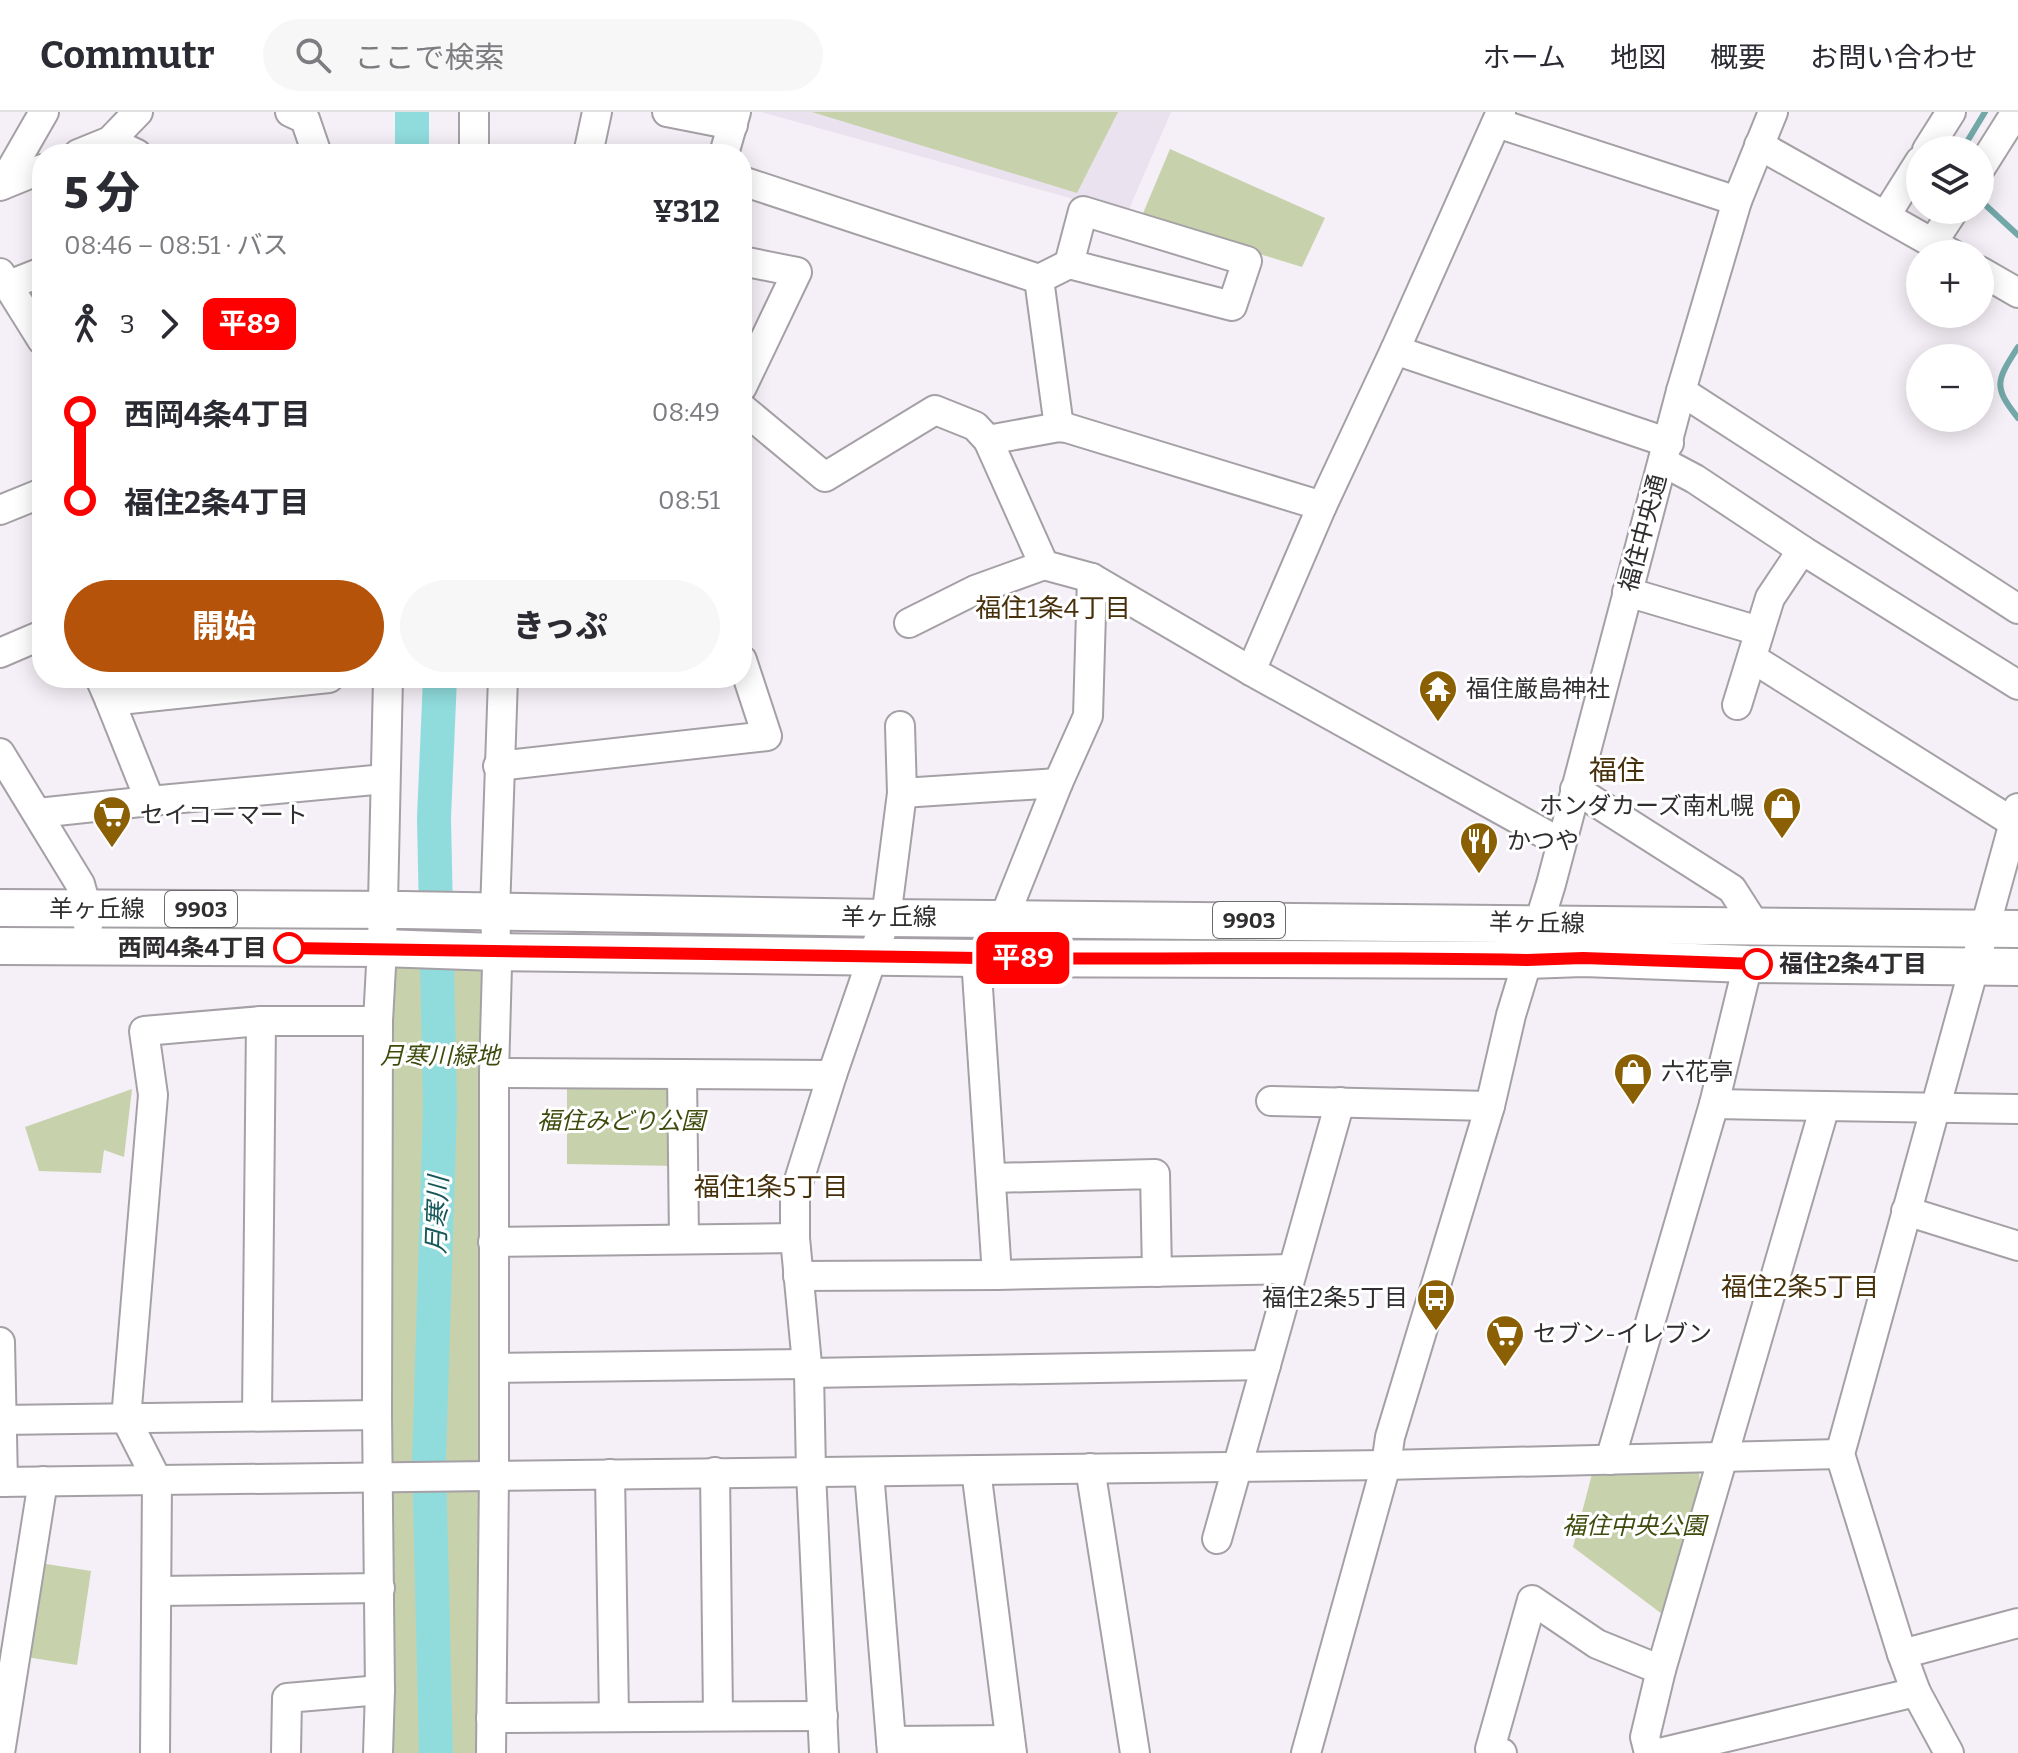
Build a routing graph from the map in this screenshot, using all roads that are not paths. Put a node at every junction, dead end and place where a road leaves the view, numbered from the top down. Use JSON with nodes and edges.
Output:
{"nodes":[{"id":1,"x":44,"y":112,"type":"edge"},
{"id":2,"x":138,"y":112,"type":"edge"},
{"id":3,"x":290,"y":112,"type":"edge"},
{"id":4,"x":474,"y":112,"type":"edge"},
{"id":5,"x":597,"y":112,"type":"edge"},
{"id":6,"x":667,"y":112,"type":"edge"},
{"id":7,"x":1773,"y":112,"type":"edge"},
{"id":8,"x":1951,"y":112,"type":"edge"},
{"id":9,"x":2016,"y":112,"type":"edge"},
{"id":10,"x":1499,"y":117,"type":"edge"},
{"id":11,"x":735,"y":118,"type":"edge"},
{"id":12,"x":1936,"y":136,"type":"edge"},
{"id":13,"x":110,"y":141,"type":"junction"},
{"id":14,"x":103,"y":144,"type":"edge"},
{"id":15,"x":116,"y":144,"type":"edge"},
{"id":16,"x":314,"y":144,"type":"edge"},
{"id":17,"x":474,"y":144,"type":"edge"},
{"id":18,"x":590,"y":144,"type":"edge"},
{"id":19,"x":727,"y":144,"type":"edge"},
{"id":20,"x":1759,"y":145,"type":"junction"},
{"id":21,"x":1994,"y":147,"type":"edge"},
{"id":22,"x":32,"y":173,"type":"edge"},
{"id":23,"x":1906,"y":183,"type":"edge"},
{"id":24,"x":752,"y":184,"type":"edge"},
{"id":25,"x":1,"y":185,"type":"edge"},
{"id":26,"x":1737,"y":201,"type":"junction"},
{"id":27,"x":1886,"y":215,"type":"junction"},
{"id":28,"x":1928,"y":240,"type":"edge"},
{"id":29,"x":752,"y":263,"type":"edge"},
{"id":30,"x":1069,"y":264,"type":"junction"},
{"id":31,"x":32,"y":274,"type":"edge"},
{"id":32,"x":4,"y":279,"type":"edge"},
{"id":33,"x":1039,"y":279,"type":"junction"},
{"id":34,"x":1994,"y":279,"type":"edge"},
{"id":35,"x":2018,"y":293,"type":"edge"},
{"id":36,"x":32,"y":324,"type":"edge"},
{"id":37,"x":1395,"y":350,"type":"junction"},
{"id":38,"x":752,"y":366,"type":"edge"},
{"id":39,"x":1681,"y":391,"type":"junction"},
{"id":40,"x":752,"y":416,"type":"edge"},
{"id":41,"x":1059,"y":427,"type":"junction"},
{"id":42,"x":988,"y":440,"type":"junction"},
{"id":43,"x":1666,"y":452,"type":"junction"},
{"id":44,"x":32,"y":497,"type":"edge"},
{"id":45,"x":1322,"y":506,"type":"junction"},
{"id":46,"x":0,"y":510,"type":"edge"},
{"id":47,"x":1802,"y":550,"type":"junction"},
{"id":48,"x":1044,"y":565,"type":"junction"},
{"id":49,"x":1092,"y":578,"type":"junction"},
{"id":50,"x":1627,"y":592,"type":"junction"},
{"id":51,"x":2018,"y":609,"type":"edge"},
{"id":52,"x":909,"y":623,"type":"dead end"},
{"id":53,"x":32,"y":639,"type":"edge"},
{"id":54,"x":1756,"y":644,"type":"junction"},
{"id":55,"x":0,"y":653,"type":"edge"},
{"id":56,"x":1251,"y":671,"type":"junction"},
{"id":57,"x":2018,"y":685,"type":"edge"},
{"id":58,"x":142,"y":688,"type":"edge"},
{"id":59,"x":388,"y":688,"type":"edge"},
{"id":60,"x":502,"y":688,"type":"edge"},
{"id":61,"x":751,"y":688,"type":"edge"},
{"id":62,"x":105,"y":690,"type":"edge"},
{"id":63,"x":1737,"y":705,"type":"dead end"},
{"id":64,"x":900,"y":726,"type":"dead end"},
{"id":65,"x":0,"y":753,"type":"edge"},
{"id":66,"x":498,"y":766,"type":"junction"},
{"id":67,"x":385,"y":779,"type":"junction"},
{"id":68,"x":1058,"y":783,"type":"junction"},
{"id":69,"x":1575,"y":789,"type":"junction"},
{"id":70,"x":902,"y":793,"type":"junction"},
{"id":71,"x":150,"y":801,"type":"junction"},
{"id":72,"x":38,"y":813,"type":"junction"},
{"id":73,"x":2016,"y":816,"type":"edge"},
{"id":74,"x":1561,"y":843,"type":"junction"},
{"id":75,"x":0,"y":908,"type":"edge"},
{"id":76,"x":87,"y":909,"type":"junction"},
{"id":77,"x":392,"y":910,"type":"junction"},
{"id":78,"x":487,"y":912,"type":"junction"},
{"id":79,"x":886,"y":918,"type":"junction"},
{"id":80,"x":1004,"y":918,"type":"junction"},
{"id":81,"x":1538,"y":924,"type":"junction"},
{"id":82,"x":1755,"y":925,"type":"junction"},
{"id":83,"x":2001,"y":928,"type":"edge"},
{"id":84,"x":0,"y":946,"type":"edge"},
{"id":85,"x":89,"y":947,"type":"junction"},
{"id":86,"x":392,"y":948,"type":"junction"},
{"id":87,"x":490,"y":951,"type":"junction"},
{"id":88,"x":872,"y":956,"type":"junction"},
{"id":89,"x":976,"y":958,"type":"junction"},
{"id":90,"x":1527,"y":960,"type":"junction"},
{"id":91,"x":1748,"y":964,"type":"junction"},
{"id":92,"x":1973,"y":967,"type":"junction"},
{"id":93,"x":2018,"y":967,"type":"edge"},
{"id":94,"x":261,"y":1021,"type":"junction"},
{"id":95,"x":378,"y":1021,"type":"junction"},
{"id":96,"x":494,"y":1073,"type":"junction"},
{"id":97,"x":682,"y":1075,"type":"junction"},
{"id":98,"x":832,"y":1075,"type":"junction"},
{"id":99,"x":1271,"y":1101,"type":"dead end"},
{"id":100,"x":1340,"y":1102,"type":"junction"},
{"id":101,"x":1714,"y":1104,"type":"junction"},
{"id":102,"x":1490,"y":1106,"type":"junction"},
{"id":103,"x":1825,"y":1106,"type":"junction"},
{"id":104,"x":1934,"y":1108,"type":"junction"},
{"id":105,"x":2018,"y":1109,"type":"edge"},
{"id":106,"x":992,"y":1178,"type":"junction"},
{"id":107,"x":1906,"y":1211,"type":"junction"},
{"id":108,"x":795,"y":1238,"type":"junction"},
{"id":109,"x":684,"y":1239,"type":"junction"},
{"id":110,"x":493,"y":1242,"type":"junction"},
{"id":111,"x":2018,"y":1246,"type":"edge"},
{"id":112,"x":1292,"y":1269,"type":"junction"},
{"id":113,"x":1157,"y":1272,"type":"junction"},
{"id":114,"x":997,"y":1275,"type":"junction"},
{"id":115,"x":798,"y":1276,"type":"junction"},
{"id":116,"x":0,"y":1342,"type":"edge"},
{"id":117,"x":1266,"y":1365,"type":"junction"},
{"id":118,"x":494,"y":1368,"type":"junction"},
{"id":119,"x":808,"y":1368,"type":"junction"},
{"id":120,"x":377,"y":1415,"type":"junction"},
{"id":121,"x":257,"y":1416,"type":"junction"},
{"id":122,"x":126,"y":1419,"type":"junction"},
{"id":123,"x":1,"y":1420,"type":"edge"},
{"id":124,"x":1840,"y":1454,"type":"junction"},
{"id":125,"x":1724,"y":1457,"type":"junction"},
{"id":126,"x":1610,"y":1460,"type":"junction"},
{"id":127,"x":1386,"y":1465,"type":"junction"},
{"id":128,"x":1237,"y":1467,"type":"junction"},
{"id":129,"x":1090,"y":1468,"type":"junction"},
{"id":130,"x":976,"y":1470,"type":"junction"},
{"id":131,"x":715,"y":1472,"type":"junction"},
{"id":132,"x":811,"y":1472,"type":"junction"},
{"id":133,"x":869,"y":1472,"type":"junction"},
{"id":134,"x":610,"y":1474,"type":"junction"},
{"id":135,"x":482,"y":1476,"type":"junction"},
{"id":136,"x":389,"y":1477,"type":"junction"},
{"id":137,"x":157,"y":1480,"type":"junction"},
{"id":138,"x":43,"y":1481,"type":"junction"},
{"id":139,"x":2,"y":1482,"type":"edge"},
{"id":140,"x":1217,"y":1539,"type":"dead end"},
{"id":141,"x":380,"y":1588,"type":"junction"},
{"id":142,"x":157,"y":1591,"type":"junction"},
{"id":143,"x":12,"y":1608,"type":"edge"},
{"id":144,"x":2018,"y":1623,"type":"edge"},
{"id":145,"x":1902,"y":1654,"type":"junction"},
{"id":146,"x":1661,"y":1670,"type":"junction"},
{"id":147,"x":380,"y":1690,"type":"junction"},
{"id":148,"x":1916,"y":1692,"type":"junction"},
{"id":149,"x":718,"y":1716,"type":"junction"},
{"id":150,"x":823,"y":1716,"type":"junction"},
{"id":151,"x":614,"y":1717,"type":"junction"},
{"id":152,"x":491,"y":1718,"type":"junction"},
{"id":153,"x":1,"y":1745,"type":"edge"},
{"id":154,"x":892,"y":1747,"type":"edge"},
{"id":155,"x":1011,"y":1747,"type":"edge"},
{"id":156,"x":155,"y":1753,"type":"edge"},
{"id":157,"x":286,"y":1753,"type":"edge"},
{"id":158,"x":378,"y":1753,"type":"edge"},
{"id":159,"x":491,"y":1753,"type":"edge"},
{"id":160,"x":824,"y":1753,"type":"edge"},
{"id":161,"x":1135,"y":1753,"type":"edge"},
{"id":162,"x":1306,"y":1753,"type":"edge"},
{"id":163,"x":1502,"y":1753,"type":"edge"},
{"id":164,"x":1649,"y":1753,"type":"edge"},
{"id":165,"x":1659,"y":1753,"type":"edge"},
{"id":166,"x":1949,"y":1753,"type":"edge"}],
"edges":[{"from":1,"to":25,"type":"street"},
{"from":2,"to":13,"type":"street"},
{"from":3,"to":16,"type":"street"},
{"from":4,"to":17,"type":"street"},
{"from":5,"to":18,"type":"street"},
{"from":6,"to":11,"type":"street"},
{"from":7,"to":20,"type":"street","name":"福住中央通"},
{"from":8,"to":12,"type":"street"},
{"from":9,"to":21,"type":"street"},
{"from":10,"to":26,"type":"street"},
{"from":10,"to":37,"type":"street"},
{"from":11,"to":19,"type":"street"},
{"from":13,"to":14,"type":"street"},
{"from":13,"to":15,"type":"street"},
{"from":20,"to":26,"type":"street","name":"福住中央通"},
{"from":20,"to":27,"type":"street"},
{"from":22,"to":25,"type":"street"},
{"from":23,"to":27,"type":"street"},
{"from":24,"to":33,"type":"street"},
{"from":26,"to":39,"type":"street","name":"福住中央通"},
{"from":27,"to":28,"type":"street"},
{"from":29,"to":38,"type":"street"},
{"from":30,"to":30,"type":"street"},
{"from":30,"to":33,"type":"street"},
{"from":31,"to":32,"type":"street"},
{"from":32,"to":36,"type":"street"},
{"from":33,"to":41,"type":"street"},
{"from":34,"to":35,"type":"street"},
{"from":37,"to":43,"type":"street"},
{"from":37,"to":45,"type":"street"},
{"from":39,"to":43,"type":"street","name":"福住中央通"},
{"from":39,"to":51,"type":"street"},
{"from":40,"to":42,"type":"street"},
{"from":41,"to":42,"type":"street"},
{"from":41,"to":45,"type":"street"},
{"from":42,"to":48,"type":"street"},
{"from":43,"to":47,"type":"street"},
{"from":43,"to":50,"type":"street","name":"福住中央通"},
{"from":44,"to":46,"type":"street"},
{"from":45,"to":56,"type":"street"},
{"from":47,"to":54,"type":"street"},
{"from":47,"to":57,"type":"street"},
{"from":48,"to":49,"type":"street"},
{"from":48,"to":52,"type":"street"},
{"from":49,"to":56,"type":"street"},
{"from":49,"to":68,"type":"street"},
{"from":50,"to":54,"type":"street"},
{"from":50,"to":69,"type":"street","name":"福住中央通"},
{"from":53,"to":55,"type":"street"},
{"from":54,"to":63,"type":"street"},
{"from":54,"to":73,"type":"street"},
{"from":56,"to":74,"type":"street"},
{"from":58,"to":62,"type":"street"},
{"from":59,"to":67,"type":"street"},
{"from":60,"to":66,"type":"street"},
{"from":61,"to":66,"type":"street"},
{"from":62,"to":71,"type":"street"},
{"from":64,"to":70,"type":"street"},
{"from":65,"to":72,"type":"street"},
{"from":66,"to":78,"type":"street"},
{"from":67,"to":71,"type":"street"},
{"from":67,"to":77,"type":"street"},
{"from":68,"to":70,"type":"street"},
{"from":68,"to":80,"type":"street"},
{"from":69,"to":74,"type":"street","name":"福住中央通"},
{"from":69,"to":82,"type":"street"},
{"from":70,"to":79,"type":"street"},
{"from":71,"to":72,"type":"street"},
{"from":72,"to":76,"type":"street"},
{"from":73,"to":83,"type":"street"},
{"from":74,"to":81,"type":"street","name":"福住中央通"},
{"from":75,"to":76,"type":"main road","name":"羊ヶ丘線","number":"9903"},
{"from":76,"to":77,"type":"main road","name":"羊ヶ丘線","number":"9903"},
{"from":76,"to":85,"type":"street"},
{"from":77,"to":78,"type":"main road","name":"羊ヶ丘線","number":"9903"},
{"from":77,"to":86,"type":"street"},
{"from":78,"to":79,"type":"main road","name":"羊ヶ丘線","number":"9903"},
{"from":78,"to":87,"type":"street"},
{"from":79,"to":80,"type":"main road","name":"羊ヶ丘線","number":"9903"},
{"from":79,"to":88,"type":"street"},
{"from":80,"to":81,"type":"main road","name":"羊ヶ丘線","number":"9903"},
{"from":81,"to":82,"type":"main road","name":"羊ヶ丘線","number":"9903"},
{"from":81,"to":90,"type":"street","name":"福住中央通"},
{"from":82,"to":83,"type":"main road","name":"羊ヶ丘線","number":"9903"},
{"from":83,"to":92,"type":"street"},
{"from":84,"to":85,"type":"main road","name":"羊ヶ丘線","number":"9903"},
{"from":85,"to":86,"type":"main road","name":"羊ヶ丘線","number":"9903"},
{"from":86,"to":87,"type":"main road","name":"羊ヶ丘線","number":"9903"},
{"from":86,"to":95,"type":"street"},
{"from":87,"to":88,"type":"main road","name":"羊ヶ丘線","number":"9903"},
{"from":87,"to":96,"type":"street"},
{"from":88,"to":89,"type":"main road","name":"羊ヶ丘線","number":"9903"},
{"from":88,"to":98,"type":"street"},
{"from":89,"to":90,"type":"main road","name":"羊ヶ丘線","number":"9903"},
{"from":89,"to":106,"type":"street"},
{"from":90,"to":91,"type":"main road","name":"羊ヶ丘線","number":"9903"},
{"from":90,"to":102,"type":"street","name":"福住中央通"},
{"from":91,"to":92,"type":"main road","name":"羊ヶ丘線","number":"9903"},
{"from":91,"to":101,"type":"street"},
{"from":92,"to":93,"type":"main road","name":"羊ヶ丘線","number":"9903"},
{"from":92,"to":104,"type":"street"},
{"from":94,"to":95,"type":"street"},
{"from":94,"to":121,"type":"street"},
{"from":94,"to":122,"type":"street"},
{"from":95,"to":120,"type":"street"},
{"from":96,"to":97,"type":"street"},
{"from":96,"to":110,"type":"street"},
{"from":97,"to":98,"type":"street"},
{"from":97,"to":109,"type":"street"},
{"from":98,"to":108,"type":"street"},
{"from":99,"to":100,"type":"street"},
{"from":100,"to":102,"type":"street"},
{"from":100,"to":112,"type":"street"},
{"from":101,"to":103,"type":"street"},
{"from":101,"to":126,"type":"street"},
{"from":102,"to":127,"type":"street","name":"福住中央通"},
{"from":103,"to":104,"type":"street"},
{"from":103,"to":125,"type":"street"},
{"from":104,"to":105,"type":"street"},
{"from":104,"to":107,"type":"street"},
{"from":106,"to":113,"type":"street"},
{"from":106,"to":114,"type":"street"},
{"from":107,"to":111,"type":"street"},
{"from":107,"to":124,"type":"street"},
{"from":108,"to":109,"type":"street"},
{"from":108,"to":115,"type":"street"},
{"from":109,"to":110,"type":"street"},
{"from":110,"to":118,"type":"street"},
{"from":112,"to":113,"type":"street"},
{"from":112,"to":117,"type":"street"},
{"from":113,"to":114,"type":"street"},
{"from":114,"to":115,"type":"street"},
{"from":115,"to":119,"type":"street"},
{"from":116,"to":123,"type":"street"},
{"from":117,"to":119,"type":"street"},
{"from":117,"to":128,"type":"street"},
{"from":118,"to":119,"type":"street"},
{"from":118,"to":135,"type":"street"},
{"from":119,"to":132,"type":"street"},
{"from":120,"to":121,"type":"street"},
{"from":120,"to":136,"type":"street"},
{"from":121,"to":122,"type":"street"},
{"from":122,"to":123,"type":"street"},
{"from":122,"to":137,"type":"street"},
{"from":123,"to":139,"type":"street"},
{"from":124,"to":125,"type":"street"},
{"from":124,"to":145,"type":"street"},
{"from":125,"to":126,"type":"street"},
{"from":125,"to":146,"type":"street"},
{"from":126,"to":127,"type":"street"},
{"from":127,"to":128,"type":"street"},
{"from":127,"to":162,"type":"street","name":"福住中央通"},
{"from":128,"to":129,"type":"street"},
{"from":128,"to":140,"type":"street"},
{"from":129,"to":130,"type":"street"},
{"from":129,"to":161,"type":"street"},
{"from":130,"to":133,"type":"street"},
{"from":130,"to":155,"type":"street"},
{"from":131,"to":132,"type":"street"},
{"from":131,"to":134,"type":"street"},
{"from":131,"to":149,"type":"street"},
{"from":132,"to":133,"type":"street"},
{"from":132,"to":150,"type":"street"},
{"from":133,"to":154,"type":"street"},
{"from":134,"to":135,"type":"street"},
{"from":134,"to":151,"type":"street"},
{"from":135,"to":136,"type":"street"},
{"from":135,"to":152,"type":"street"},
{"from":136,"to":137,"type":"street"},
{"from":136,"to":141,"type":"street"},
{"from":137,"to":138,"type":"street"},
{"from":137,"to":142,"type":"street"},
{"from":138,"to":139,"type":"street"},
{"from":138,"to":143,"type":"street"},
{"from":141,"to":142,"type":"street"},
{"from":141,"to":147,"type":"street"},
{"from":142,"to":156,"type":"street"},
{"from":143,"to":153,"type":"street"},
{"from":144,"to":145,"type":"street"},
{"from":145,"to":148,"type":"street"},
{"from":146,"to":163,"type":"street"},
{"from":146,"to":164,"type":"street"},
{"from":147,"to":157,"type":"street"},
{"from":147,"to":158,"type":"street"},
{"from":148,"to":165,"type":"street"},
{"from":148,"to":166,"type":"street"},
{"from":149,"to":150,"type":"street"},
{"from":149,"to":151,"type":"street"},
{"from":150,"to":160,"type":"street"},
{"from":151,"to":152,"type":"street"},
{"from":152,"to":159,"type":"street"},
{"from":154,"to":155,"type":"street"}]}
